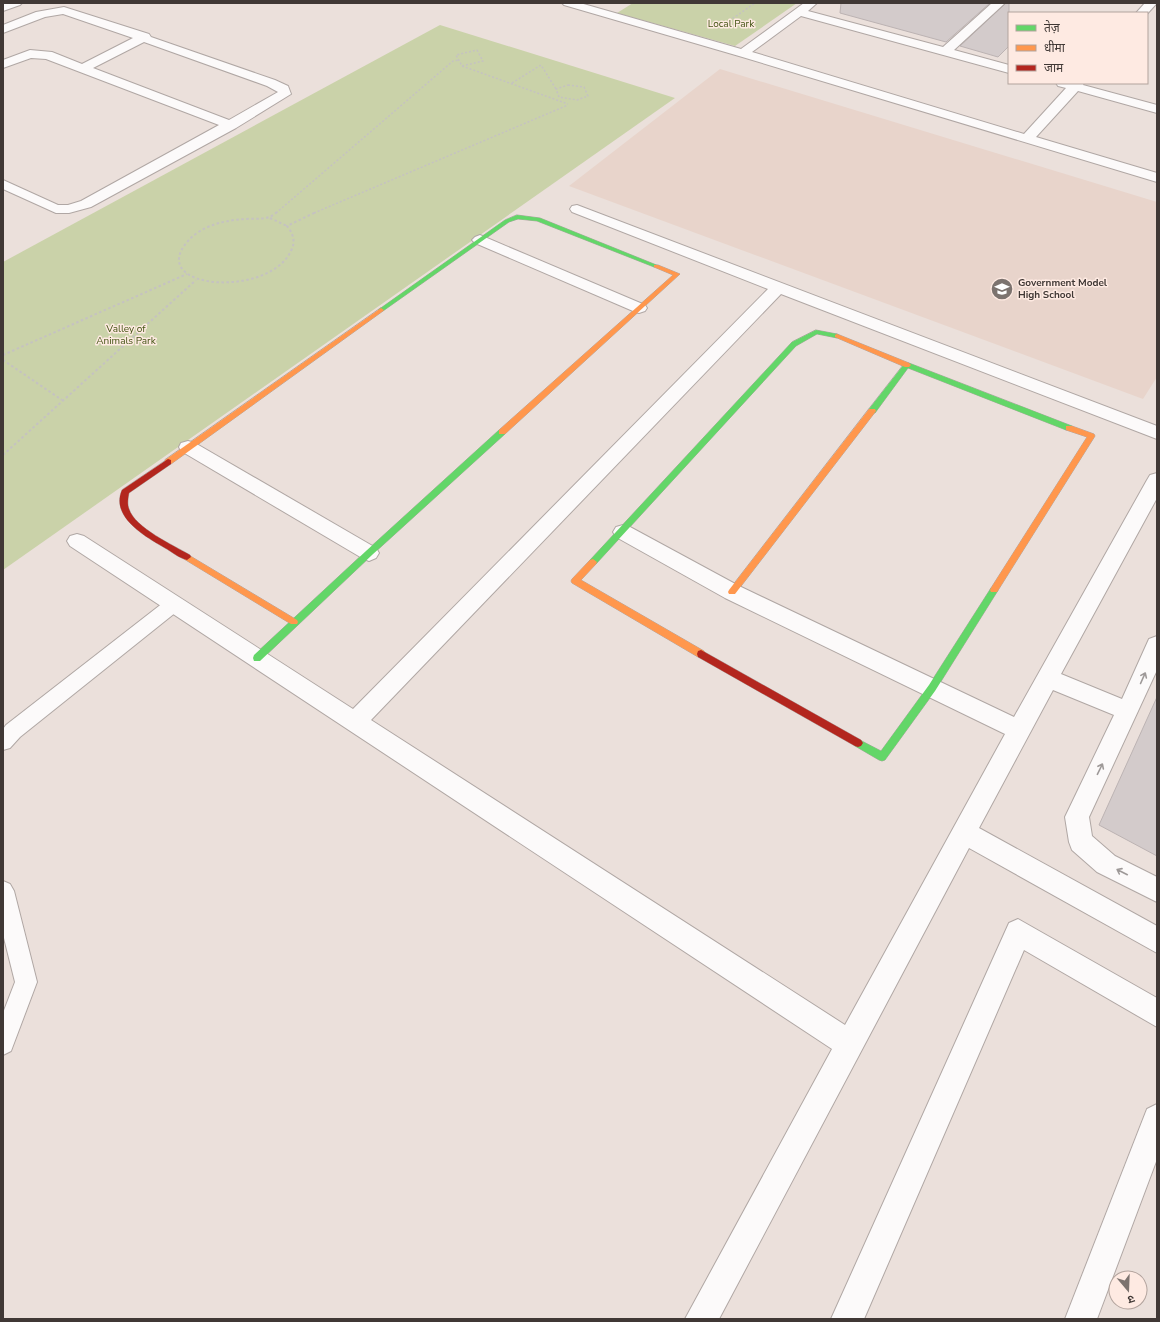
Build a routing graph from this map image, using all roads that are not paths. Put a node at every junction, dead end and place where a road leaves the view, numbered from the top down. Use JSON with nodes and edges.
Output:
{"nodes":[{"id":1,"x":16,"y":3,"type":"edge"},
{"id":2,"x":568,"y":3,"type":"edge"},
{"id":3,"x":811,"y":3,"type":"edge"},
{"id":4,"x":999,"y":3,"type":"edge"},
{"id":5,"x":1151,"y":3,"type":"edge"},
{"id":6,"x":621,"y":5,"type":"dead end"},
{"id":7,"x":3,"y":8,"type":"edge"},
{"id":8,"x":799,"y":12,"type":"junction"},
{"id":9,"x":1143,"y":12,"type":"edge"},
{"id":10,"x":606,"y":14,"type":"junction"},
{"id":11,"x":3,"y":29,"type":"edge"},
{"id":12,"x":145,"y":37,"type":"junction"},
{"id":13,"x":946,"y":52,"type":"junction"},
{"id":14,"x":743,"y":53,"type":"junction"},
{"id":15,"x":3,"y":64,"type":"edge"},
{"id":16,"x":83,"y":68,"type":"junction"},
{"id":17,"x":1008,"y":69,"type":"edge"},
{"id":18,"x":1072,"y":84,"type":"edge"},
{"id":19,"x":1157,"y":109,"type":"edge"},
{"id":20,"x":230,"y":125,"type":"junction"},
{"id":21,"x":1027,"y":139,"type":"junction"},
{"id":22,"x":1157,"y":178,"type":"edge"},
{"id":23,"x":3,"y":184,"type":"edge"},
{"id":24,"x":577,"y":209,"type":"dead end"},
{"id":25,"x":480,"y":240,"type":"junction"},
{"id":26,"x":779,"y":287,"type":"junction"},
{"id":27,"x":639,"y":308,"type":"junction"},
{"id":28,"x":907,"y":365,"type":"junction"},
{"id":29,"x":1157,"y":433,"type":"edge"},
{"id":30,"x":188,"y":447,"type":"junction"},
{"id":31,"x":1157,"y":480,"type":"edge"},
{"id":32,"x":623,"y":532,"type":"junction"},
{"id":33,"x":78,"y":541,"type":"dead end"},
{"id":34,"x":369,"y":553,"type":"junction"},
{"id":35,"x":732,"y":592,"type":"junction"},
{"id":36,"x":174,"y":604,"type":"junction"},
{"id":37,"x":294,"y":622,"type":"junction"},
{"id":38,"x":1157,"y":645,"type":"edge"},
{"id":39,"x":257,"y":658,"type":"junction"},
{"id":40,"x":1048,"y":678,"type":"junction"},
{"id":41,"x":932,"y":688,"type":"junction"},
{"id":42,"x":1128,"y":712,"type":"junction"},
{"id":43,"x":355,"y":722,"type":"junction"},
{"id":44,"x":1019,"y":730,"type":"junction"},
{"id":45,"x":3,"y":742,"type":"edge"},
{"id":46,"x":964,"y":832,"type":"junction"},
{"id":47,"x":1157,"y":890,"type":"edge"},
{"id":48,"x":3,"y":891,"type":"edge"},
{"id":49,"x":1157,"y":940,"type":"edge"},
{"id":50,"x":1157,"y":1012,"type":"edge"},
{"id":51,"x":3,"y":1043,"type":"edge"},
{"id":52,"x":849,"y":1044,"type":"junction"},
{"id":53,"x":1157,"y":1119,"type":"edge"},
{"id":54,"x":701,"y":1319,"type":"edge"},
{"id":55,"x":848,"y":1319,"type":"edge"},
{"id":56,"x":1081,"y":1319,"type":"edge"}],
"edges":[{"from":1,"to":7,"type":"street"},
{"from":2,"to":10,"type":"street"},
{"from":3,"to":8,"type":"street"},
{"from":4,"to":13,"type":"street"},
{"from":5,"to":9,"type":"street"},
{"from":6,"to":10,"type":"street"},
{"from":8,"to":13,"type":"street"},
{"from":8,"to":14,"type":"street"},
{"from":10,"to":14,"type":"street"},
{"from":11,"to":12,"type":"street"},
{"from":12,"to":16,"type":"street"},
{"from":12,"to":20,"type":"street"},
{"from":13,"to":17,"type":"street"},
{"from":14,"to":21,"type":"street"},
{"from":15,"to":16,"type":"street"},
{"from":16,"to":20,"type":"street"},
{"from":18,"to":19,"type":"street"},
{"from":18,"to":21,"type":"street"},
{"from":20,"to":23,"type":"street"},
{"from":21,"to":22,"type":"street"},
{"from":24,"to":26,"type":"street"},
{"from":25,"to":27,"type":"street"},
{"from":25,"to":27,"type":"street"},
{"from":25,"to":30,"type":"street"},
{"from":26,"to":29,"type":"street"},
{"from":26,"to":43,"type":"street"},
{"from":27,"to":34,"type":"street"},
{"from":28,"to":32,"type":"street"},
{"from":28,"to":35,"type":"street"},
{"from":28,"to":41,"type":"street"},
{"from":30,"to":34,"type":"street"},
{"from":30,"to":37,"type":"street"},
{"from":31,"to":40,"type":"street"},
{"from":32,"to":35,"type":"street"},
{"from":32,"to":41,"type":"street"},
{"from":33,"to":36,"type":"street"},
{"from":34,"to":37,"type":"street"},
{"from":35,"to":41,"type":"street"},
{"from":36,"to":39,"type":"street"},
{"from":36,"to":45,"type":"lane"},
{"from":37,"to":39,"type":"street"},
{"from":42,"to":38,"type":"street","one_way":true},
{"from":39,"to":43,"type":"street"},
{"from":40,"to":42,"type":"street"},
{"from":40,"to":44,"type":"street"},
{"from":41,"to":44,"type":"street"},
{"from":47,"to":42,"type":"street","one_way":true},
{"from":43,"to":52,"type":"street"},
{"from":44,"to":46,"type":"street"},
{"from":46,"to":49,"type":"street"},
{"from":46,"to":52,"type":"street"},
{"from":48,"to":51,"type":"lane"},
{"from":50,"to":55,"type":"street"},
{"from":52,"to":54,"type":"street"},
{"from":53,"to":56,"type":"street"}]}
